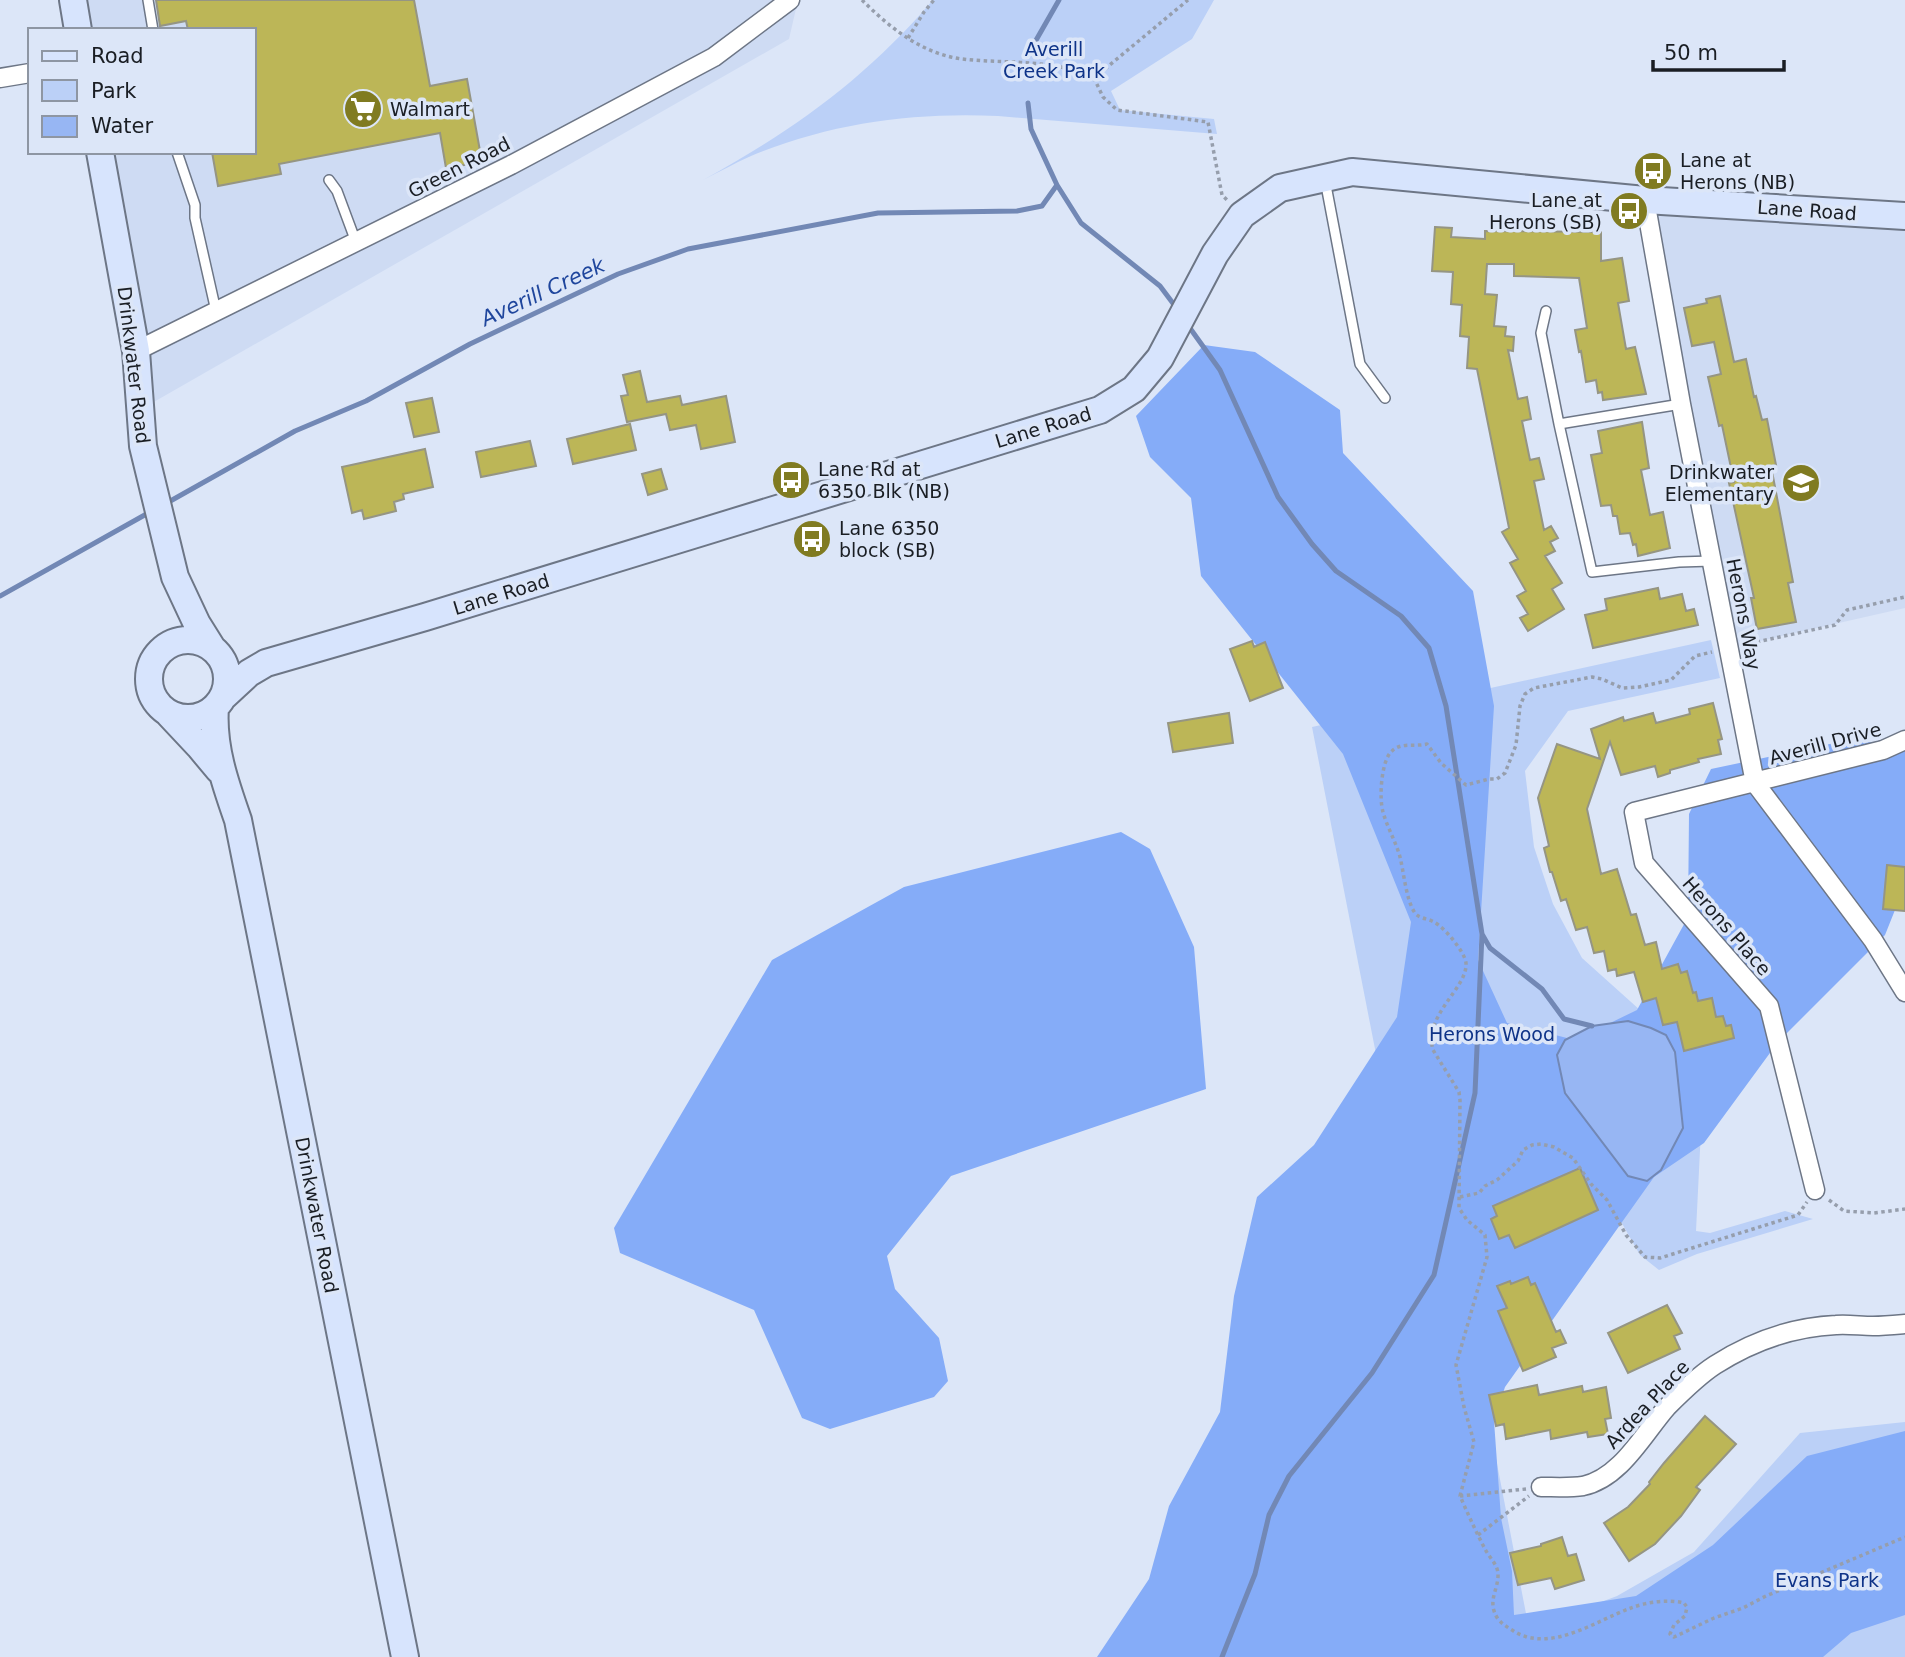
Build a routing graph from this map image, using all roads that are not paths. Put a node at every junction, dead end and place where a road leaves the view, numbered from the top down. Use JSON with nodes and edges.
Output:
{"nodes":[{"id":1,"x":73,"y":0,"type":"edge"},
{"id":2,"x":148,"y":0,"type":"edge"},
{"id":3,"x":790,"y":0,"type":"edge"},
{"id":4,"x":78,"y":28,"type":"edge"},
{"id":5,"x":153,"y":28,"type":"edge"},
{"id":6,"x":28,"y":73,"type":"edge"},
{"id":7,"x":0,"y":78,"type":"edge"},
{"id":8,"x":100,"y":154,"type":"edge"},
{"id":9,"x":178,"y":154,"type":"edge"},
{"id":10,"x":1324,"y":178,"type":"junction"},
{"id":11,"x":329,"y":180,"type":"dead end"},
{"id":12,"x":1645,"y":200,"type":"junction"},
{"id":13,"x":1905,"y":216,"type":"edge"},
{"id":14,"x":356,"y":242,"type":"junction"},
{"id":15,"x":216,"y":311,"type":"junction"},
{"id":16,"x":1546,"y":311,"type":"dead end"},
{"id":17,"x":135,"y":351,"type":"junction"},
{"id":18,"x":1385,"y":398,"type":"dead end"},
{"id":19,"x":1681,"y":404,"type":"junction"},
{"id":20,"x":1559,"y":424,"type":"junction"},
{"id":21,"x":1712,"y":561,"type":"junction"},
{"id":22,"x":175,"y":577,"type":"junction"},
{"id":23,"x":161,"y":650,"type":"junction"},
{"id":24,"x":215,"y":651,"type":"junction"},
{"id":25,"x":266,"y":663,"type":"junction"},
{"id":26,"x":219,"y":702,"type":"junction"},
{"id":27,"x":169,"y":714,"type":"junction"},
{"id":28,"x":1905,"y":740,"type":"edge"},
{"id":29,"x":222,"y":774,"type":"junction"},
{"id":30,"x":1755,"y":783,"type":"junction"},
{"id":31,"x":1905,"y":992,"type":"edge"},
{"id":32,"x":1815,"y":1190,"type":"road end"},
{"id":33,"x":1905,"y":1324,"type":"edge"},
{"id":34,"x":1541,"y":1487,"type":"road end"},
{"id":35,"x":405,"y":1657,"type":"edge"}],
"edges":[{"from":1,"to":4,"type":"street"},
{"from":2,"to":5,"type":"lane"},
{"from":3,"to":14,"type":"street","name":"Green Road"},
{"from":6,"to":7,"type":"street"},
{"from":8,"to":17,"type":"street","name":"Drinkwater Road"},
{"from":9,"to":15,"type":"lane"},
{"from":10,"to":12,"type":"street","name":"Lane Road"},
{"from":10,"to":18,"type":"lane"},
{"from":10,"to":25,"type":"street","name":"Lane Road"},
{"from":11,"to":14,"type":"lane"},
{"from":12,"to":13,"type":"street","name":"Lane Road"},
{"from":12,"to":19,"type":"street","name":"Herons Way"},
{"from":14,"to":15,"type":"street","name":"Green Road"},
{"from":15,"to":17,"type":"street","name":"Green Road"},
{"from":16,"to":20,"type":"lane"},
{"from":17,"to":22,"type":"street","name":"Drinkwater Road"},
{"from":19,"to":20,"type":"lane"},
{"from":19,"to":21,"type":"street","name":"Herons Way"},
{"from":20,"to":21,"type":"lane"},
{"from":21,"to":30,"type":"street","name":"Herons Way"},
{"from":22,"to":23,"type":"street","name":"Drinkwater Road"},
{"from":22,"to":24,"type":"street","name":"Drinkwater Road"},
{"from":23,"to":24,"type":"street"},
{"from":23,"to":27,"type":"street"},
{"from":24,"to":25,"type":"street","name":"Lane Road"},
{"from":24,"to":26,"type":"street"},
{"from":25,"to":26,"type":"street","name":"Lane Road"},
{"from":26,"to":27,"type":"street"},
{"from":26,"to":29,"type":"street","name":"Drinkwater Road"},
{"from":27,"to":29,"type":"street","name":"Drinkwater Road"},
{"from":28,"to":30,"type":"street","name":"Averill Drive"},
{"from":29,"to":35,"type":"street","name":"Drinkwater Road"},
{"from":30,"to":31,"type":"street","name":"Herons Way"},
{"from":30,"to":32,"type":"street","name":"Herons Place"},
{"from":33,"to":34,"type":"street","name":"Ardea Place"}]}
